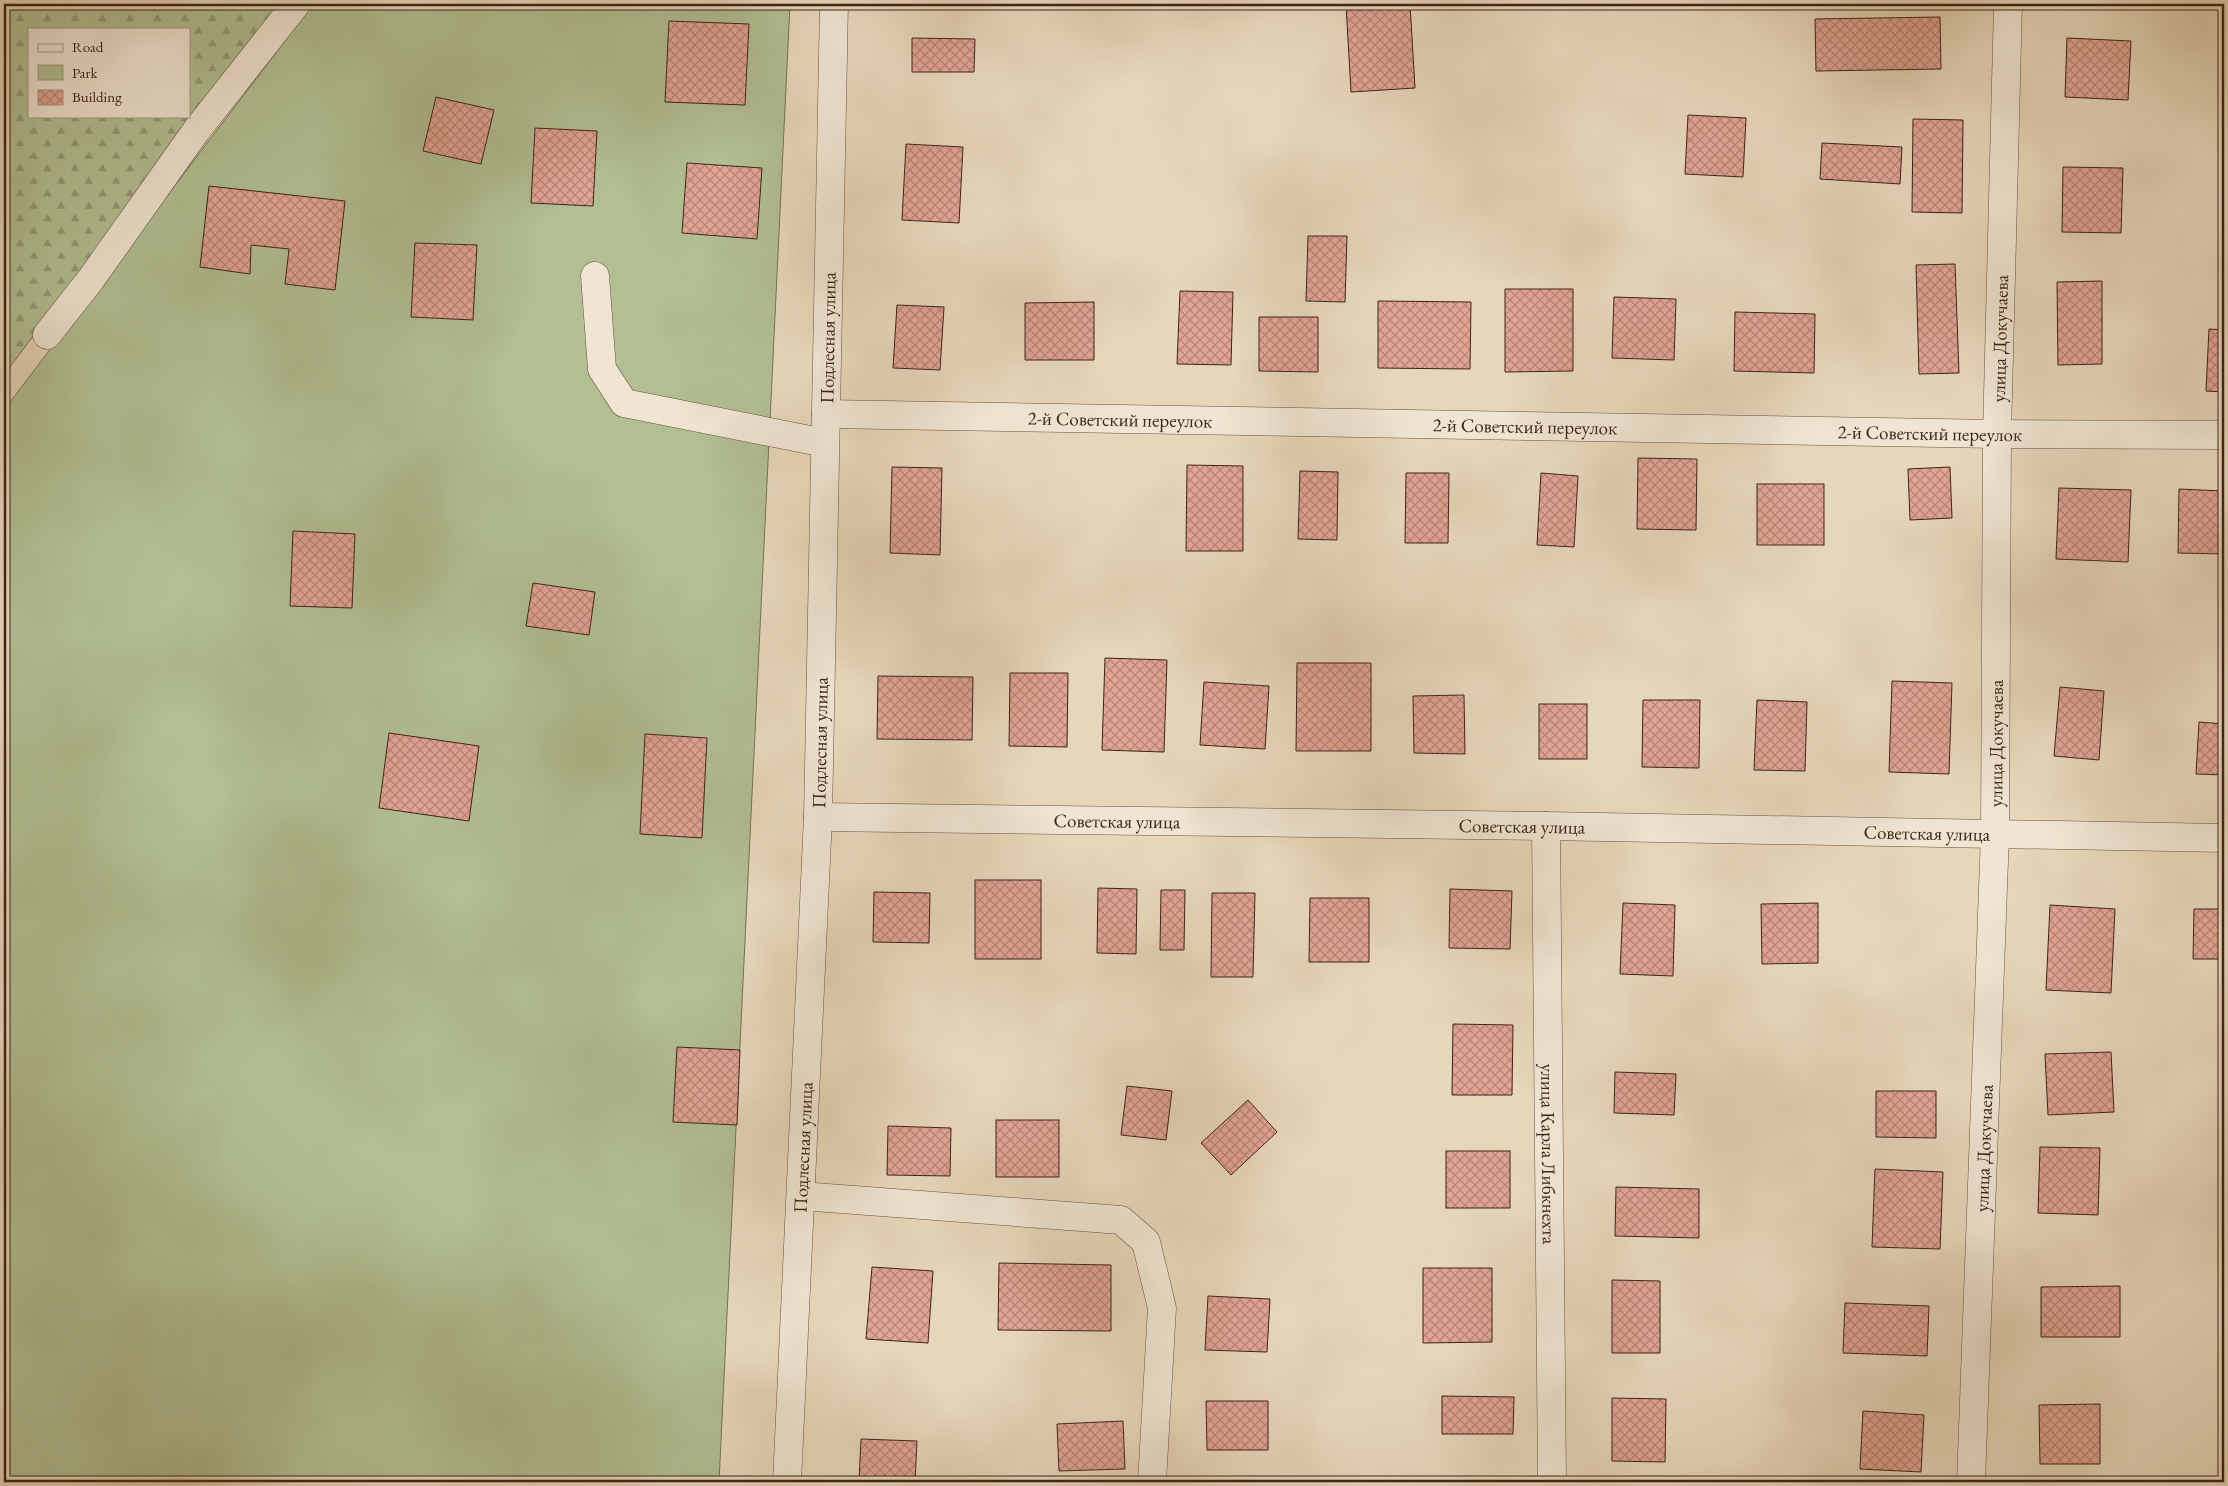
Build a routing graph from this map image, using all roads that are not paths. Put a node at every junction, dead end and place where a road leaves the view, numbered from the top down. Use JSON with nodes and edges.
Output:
{"nodes":[{"id":1,"x":296,"y":4,"type":"edge"},
{"id":2,"x":834,"y":4,"type":"edge"},
{"id":3,"x":2008,"y":4,"type":"edge"},
{"id":4,"x":595,"y":276,"type":"dead end"},
{"id":5,"x":47,"y":335,"type":"dead end"},
{"id":6,"x":826,"y":414,"type":"junction"},
{"id":7,"x":1997,"y":434,"type":"junction"},
{"id":8,"x":2224,"y":434,"type":"edge"},
{"id":9,"x":825,"y":443,"type":"junction"},
{"id":10,"x":818,"y":817,"type":"junction"},
{"id":11,"x":1546,"y":826,"type":"junction"},
{"id":12,"x":1995,"y":834,"type":"junction"},
{"id":13,"x":2224,"y":838,"type":"edge"},
{"id":14,"x":801,"y":1196,"type":"junction"},
{"id":15,"x":787,"y":1482,"type":"edge"},
{"id":16,"x":1152,"y":1482,"type":"edge"},
{"id":17,"x":1552,"y":1482,"type":"edge"},
{"id":18,"x":1971,"y":1482,"type":"edge"}],
"edges":[{"from":1,"to":5,"type":"street"},
{"from":2,"to":6,"type":"street","name":"Подлесная улица"},
{"from":3,"to":7,"type":"street","name":"улица Докучаева"},
{"from":4,"to":9,"type":"street"},
{"from":6,"to":7,"type":"street","name":"2-й Советский переулок"},
{"from":6,"to":9,"type":"street","name":"Подлесная улица"},
{"from":7,"to":8,"type":"street","name":"2-й Советский переулок"},
{"from":7,"to":12,"type":"street","name":"улица Докучаева"},
{"from":9,"to":10,"type":"street","name":"Подлесная улица"},
{"from":10,"to":11,"type":"street","name":"Советская улица"},
{"from":10,"to":14,"type":"street","name":"Подлесная улица"},
{"from":11,"to":12,"type":"street","name":"Советская улица"},
{"from":11,"to":17,"type":"street","name":"улица Карла Либкнехта"},
{"from":12,"to":13,"type":"street","name":"Советская улица"},
{"from":12,"to":18,"type":"street","name":"улица Докучаева"},
{"from":14,"to":15,"type":"street","name":"Подлесная улица"},
{"from":14,"to":16,"type":"street"}]}
